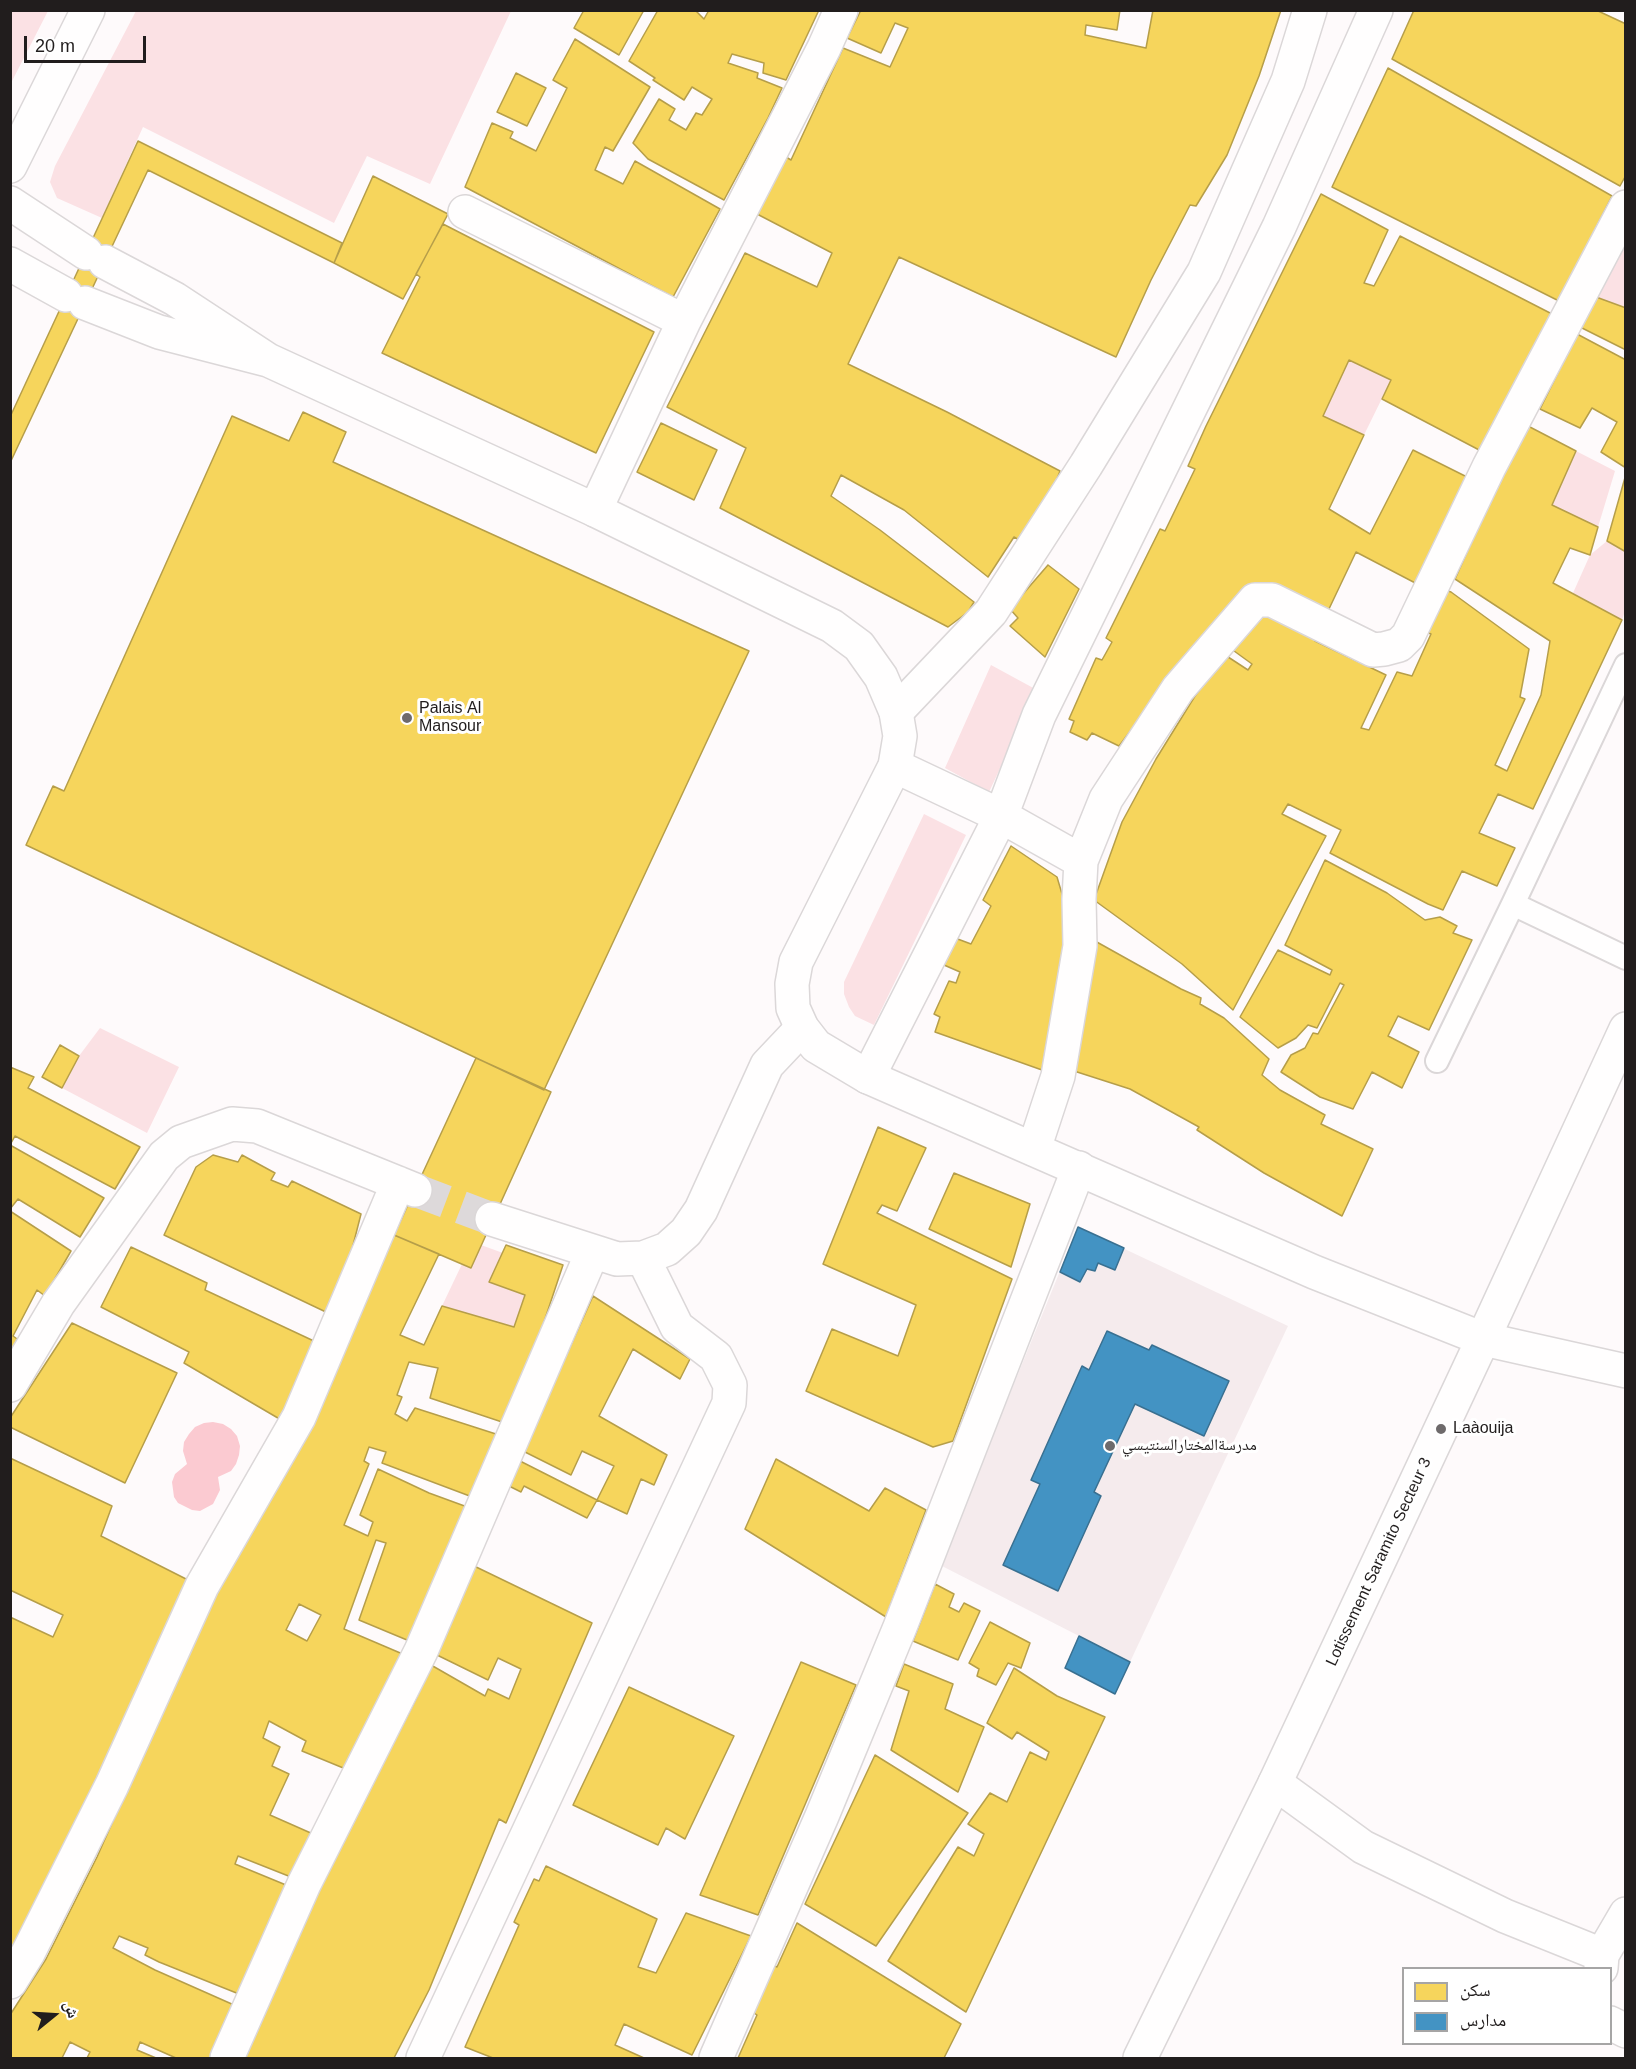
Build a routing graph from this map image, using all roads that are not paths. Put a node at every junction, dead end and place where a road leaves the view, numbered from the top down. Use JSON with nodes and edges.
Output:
{"nodes":[{"id":1,"x":88,"y":10,"type":"edge"},
{"id":2,"x":841,"y":10,"type":"edge"},
{"id":3,"x":1310,"y":10,"type":"edge"},
{"id":4,"x":1376,"y":10,"type":"edge"},
{"id":5,"x":10,"y":166,"type":"edge"},
{"id":6,"x":10,"y":203,"type":"edge"},
{"id":7,"x":1626,"y":207,"type":"edge"},
{"id":8,"x":465,"y":212,"type":"dead end"},
{"id":9,"x":10,"y":264,"type":"edge"},
{"id":10,"x":684,"y":321,"type":"junction"},
{"id":11,"x":268,"y":360,"type":"junction"},
{"id":12,"x":595,"y":510,"type":"junction"},
{"id":13,"x":1626,"y":664,"type":"edge"},
{"id":14,"x":1619,"y":694,"type":"edge"},
{"id":15,"x":896,"y":712,"type":"junction"},
{"id":16,"x":895,"y":766,"type":"junction"},
{"id":17,"x":1001,"y":816,"type":"junction"},
{"id":18,"x":1081,"y":861,"type":"junction"},
{"id":19,"x":1513,"y":904,"type":"junction"},
{"id":20,"x":1626,"y":958,"type":"edge"},
{"id":21,"x":802,"y":1028,"type":"junction"},
{"id":22,"x":1626,"y":1029,"type":"edge"},
{"id":23,"x":1437,"y":1061,"type":"dead end"},
{"id":24,"x":868,"y":1077,"type":"junction"},
{"id":25,"x":1034,"y":1149,"type":"junction"},
{"id":26,"x":1079,"y":1168,"type":"junction"},
{"id":27,"x":492,"y":1219,"type":"tunnel mouth"},
{"id":28,"x":592,"y":1253,"type":"junction"},
{"id":29,"x":643,"y":1258,"type":"junction"},
{"id":30,"x":1483,"y":1339,"type":"junction"},
{"id":31,"x":1626,"y":1371,"type":"edge"},
{"id":32,"x":10,"y":1385,"type":"edge"},
{"id":33,"x":1275,"y":1783,"type":"junction"},
{"id":34,"x":1626,"y":1914,"type":"edge"},
{"id":35,"x":1601,"y":1962,"type":"edge"},
{"id":36,"x":10,"y":1982,"type":"edge"},
{"id":37,"x":1612,"y":2024,"type":"edge"},
{"id":38,"x":1626,"y":2031,"type":"edge"},
{"id":39,"x":433,"y":2056,"type":"edge"},
{"id":40,"x":227,"y":2058,"type":"edge"},
{"id":41,"x":716,"y":2058,"type":"edge"},
{"id":42,"x":1140,"y":2058,"type":"edge"}],
"edges":[{"from":1,"to":5,"type":"street"},
{"from":2,"to":10,"type":"street"},
{"from":3,"to":15,"type":"street"},
{"from":4,"to":17,"type":"street"},
{"from":6,"to":11,"type":"street"},
{"from":7,"to":18,"type":"street"},
{"from":8,"to":10,"type":"street"},
{"from":9,"to":11,"type":"street"},
{"from":10,"to":12,"type":"street"},
{"from":11,"to":12,"type":"street"},
{"from":12,"to":15,"type":"street"},
{"from":13,"to":14,"type":"lane"},
{"from":14,"to":19,"type":"lane"},
{"from":15,"to":16,"type":"street"},
{"from":16,"to":17,"type":"street"},
{"from":16,"to":21,"type":"street"},
{"from":17,"to":18,"type":"street"},
{"from":17,"to":24,"type":"street"},
{"from":18,"to":25,"type":"street"},
{"from":19,"to":20,"type":"lane"},
{"from":19,"to":23,"type":"lane"},
{"from":21,"to":24,"type":"street"},
{"from":21,"to":29,"type":"street"},
{"from":22,"to":30,"type":"street","name":"Lotissement Saramito Secteur 3"},
{"from":24,"to":25,"type":"street"},
{"from":25,"to":26,"type":"street"},
{"from":26,"to":30,"type":"street"},
{"from":26,"to":41,"type":"street"},
{"from":27,"to":28,"type":"street"},
{"from":28,"to":29,"type":"street"},
{"from":28,"to":40,"type":"street"},
{"from":29,"to":39,"type":"street"},
{"from":30,"to":31,"type":"street"},
{"from":30,"to":33,"type":"street","name":"Lotissement Saramito Secteur 3"},
{"from":32,"to":36,"type":"street"},
{"from":33,"to":35,"type":"street"},
{"from":33,"to":42,"type":"street","name":"Lotissement Saramito Secteur 3"},
{"from":34,"to":35,"type":"street"},
{"from":37,"to":38,"type":"street"}]}
